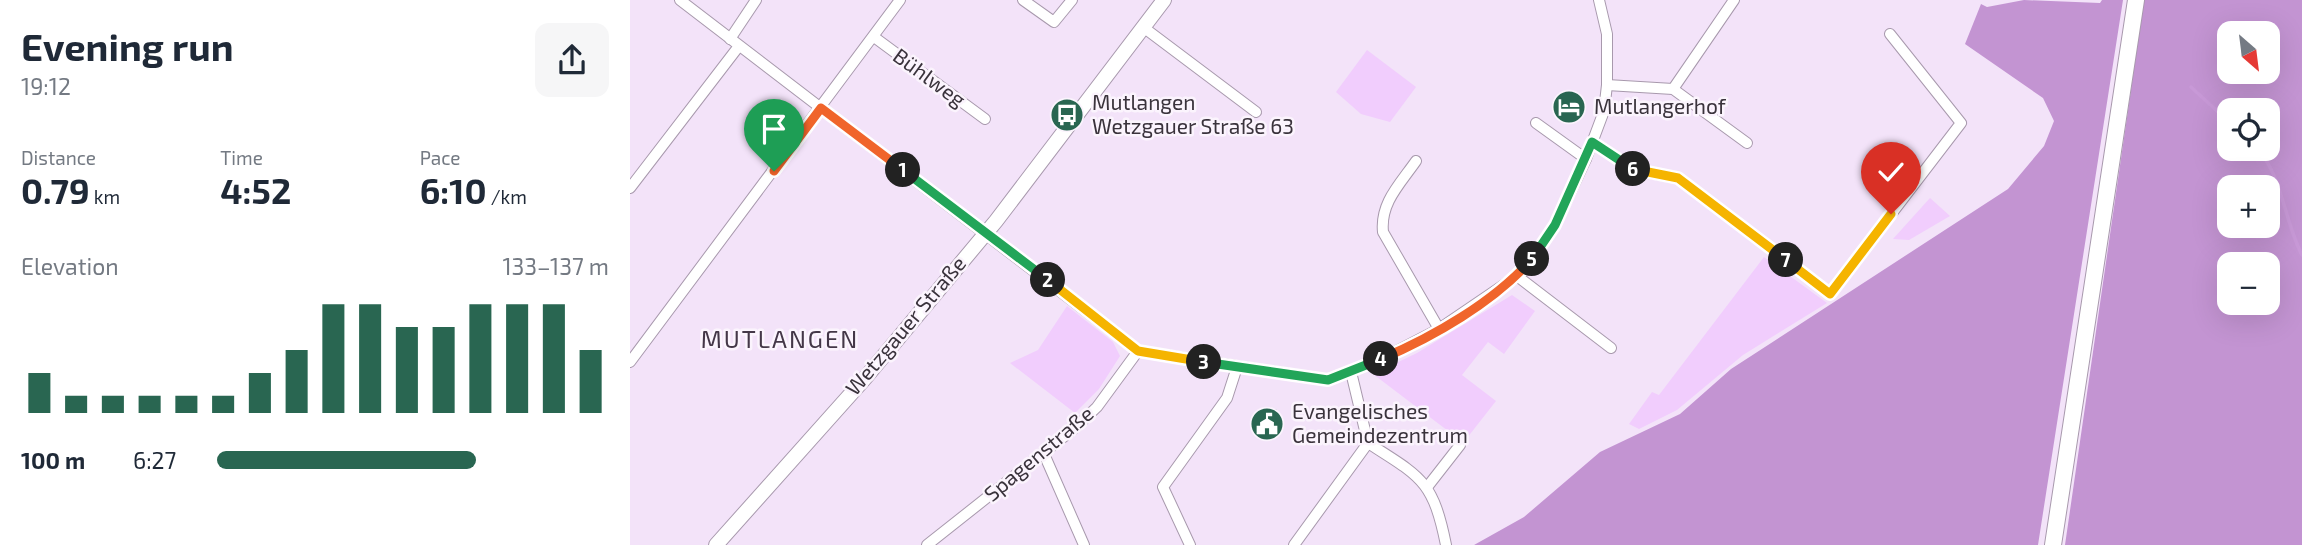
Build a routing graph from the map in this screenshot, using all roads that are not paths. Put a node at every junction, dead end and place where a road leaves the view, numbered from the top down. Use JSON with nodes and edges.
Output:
{"nodes":[{"id":1,"x":680,"y":0,"type":"edge"},
{"id":2,"x":756,"y":0,"type":"edge"},
{"id":3,"x":900,"y":0,"type":"edge"},
{"id":4,"x":1023,"y":0,"type":"edge"},
{"id":5,"x":1072,"y":0,"type":"edge"},
{"id":6,"x":1164,"y":0,"type":"edge"},
{"id":7,"x":1600,"y":0,"type":"edge"},
{"id":8,"x":1734,"y":0,"type":"edge"},
{"id":9,"x":2136,"y":0,"type":"edge"},
{"id":10,"x":1143,"y":27,"type":"junction"},
{"id":11,"x":1889,"y":33,"type":"dead end"},
{"id":12,"x":874,"y":37,"type":"junction"},
{"id":13,"x":735,"y":42,"type":"junction"},
{"id":14,"x":1607,"y":85,"type":"junction"},
{"id":15,"x":1673,"y":89,"type":"junction"},
{"id":16,"x":821,"y":108,"type":"junction"},
{"id":17,"x":1256,"y":112,"type":"dead end"},
{"id":18,"x":985,"y":119,"type":"dead end"},
{"id":19,"x":1536,"y":123,"type":"dead end"},
{"id":20,"x":1592,"y":142,"type":"junction"},
{"id":21,"x":1747,"y":142,"type":"dead end"},
{"id":22,"x":1586,"y":159,"type":"junction"},
{"id":23,"x":1416,"y":161,"type":"dead end"},
{"id":24,"x":630,"y":188,"type":"edge"},
{"id":25,"x":986,"y":232,"type":"junction"},
{"id":26,"x":1517,"y":276,"type":"junction"},
{"id":27,"x":1440,"y":328,"type":"junction"},
{"id":28,"x":1611,"y":348,"type":"dead end"},
{"id":29,"x":1138,"y":351,"type":"junction"},
{"id":30,"x":630,"y":362,"type":"edge"},
{"id":31,"x":1237,"y":368,"type":"junction"},
{"id":32,"x":1351,"y":372,"type":"junction"},
{"id":33,"x":1368,"y":443,"type":"junction"},
{"id":34,"x":1460,"y":445,"type":"dead end"},
{"id":35,"x":1044,"y":454,"type":"junction"},
{"id":36,"x":1428,"y":486,"type":"junction"},
{"id":37,"x":716,"y":545,"type":"edge"},
{"id":38,"x":928,"y":545,"type":"edge"},
{"id":39,"x":1084,"y":545,"type":"edge"},
{"id":40,"x":1190,"y":545,"type":"edge"},
{"id":41,"x":1294,"y":545,"type":"edge"},
{"id":42,"x":1446,"y":545,"type":"edge"},
{"id":43,"x":2053,"y":545,"type":"edge"}],
"edges":[{"from":1,"to":13,"type":"street"},
{"from":2,"to":13,"type":"street"},
{"from":3,"to":12,"type":"street"},
{"from":4,"to":5,"type":"street"},
{"from":6,"to":10,"type":"street","name":"Wetzgauer Straße"},
{"from":7,"to":14,"type":"street"},
{"from":8,"to":15,"type":"street"},
{"from":9,"to":43,"type":"main road"},
{"from":10,"to":17,"type":"street"},
{"from":10,"to":25,"type":"street","name":"Wetzgauer Straße"},
{"from":11,"to":20,"type":"street"},
{"from":12,"to":16,"type":"street"},
{"from":12,"to":18,"type":"street","name":"Bühlweg"},
{"from":13,"to":16,"type":"street"},
{"from":13,"to":24,"type":"street"},
{"from":14,"to":15,"type":"street"},
{"from":14,"to":20,"type":"street"},
{"from":15,"to":21,"type":"street"},
{"from":16,"to":25,"type":"street"},
{"from":16,"to":30,"type":"street"},
{"from":19,"to":22,"type":"street"},
{"from":20,"to":22,"type":"street"},
{"from":22,"to":26,"type":"street"},
{"from":23,"to":27,"type":"street"},
{"from":25,"to":29,"type":"street"},
{"from":25,"to":37,"type":"street","name":"Wetzgauer Straße"},
{"from":26,"to":27,"type":"street"},
{"from":26,"to":28,"type":"street"},
{"from":27,"to":32,"type":"street"},
{"from":29,"to":31,"type":"street"},
{"from":29,"to":35,"type":"street","name":"Spagenstraße"},
{"from":31,"to":32,"type":"street"},
{"from":31,"to":40,"type":"street"},
{"from":32,"to":33,"type":"street"},
{"from":33,"to":36,"type":"street"},
{"from":33,"to":41,"type":"street"},
{"from":34,"to":36,"type":"street"},
{"from":35,"to":38,"type":"street","name":"Spagenstraße"},
{"from":35,"to":39,"type":"street"},
{"from":36,"to":42,"type":"street"}]}
